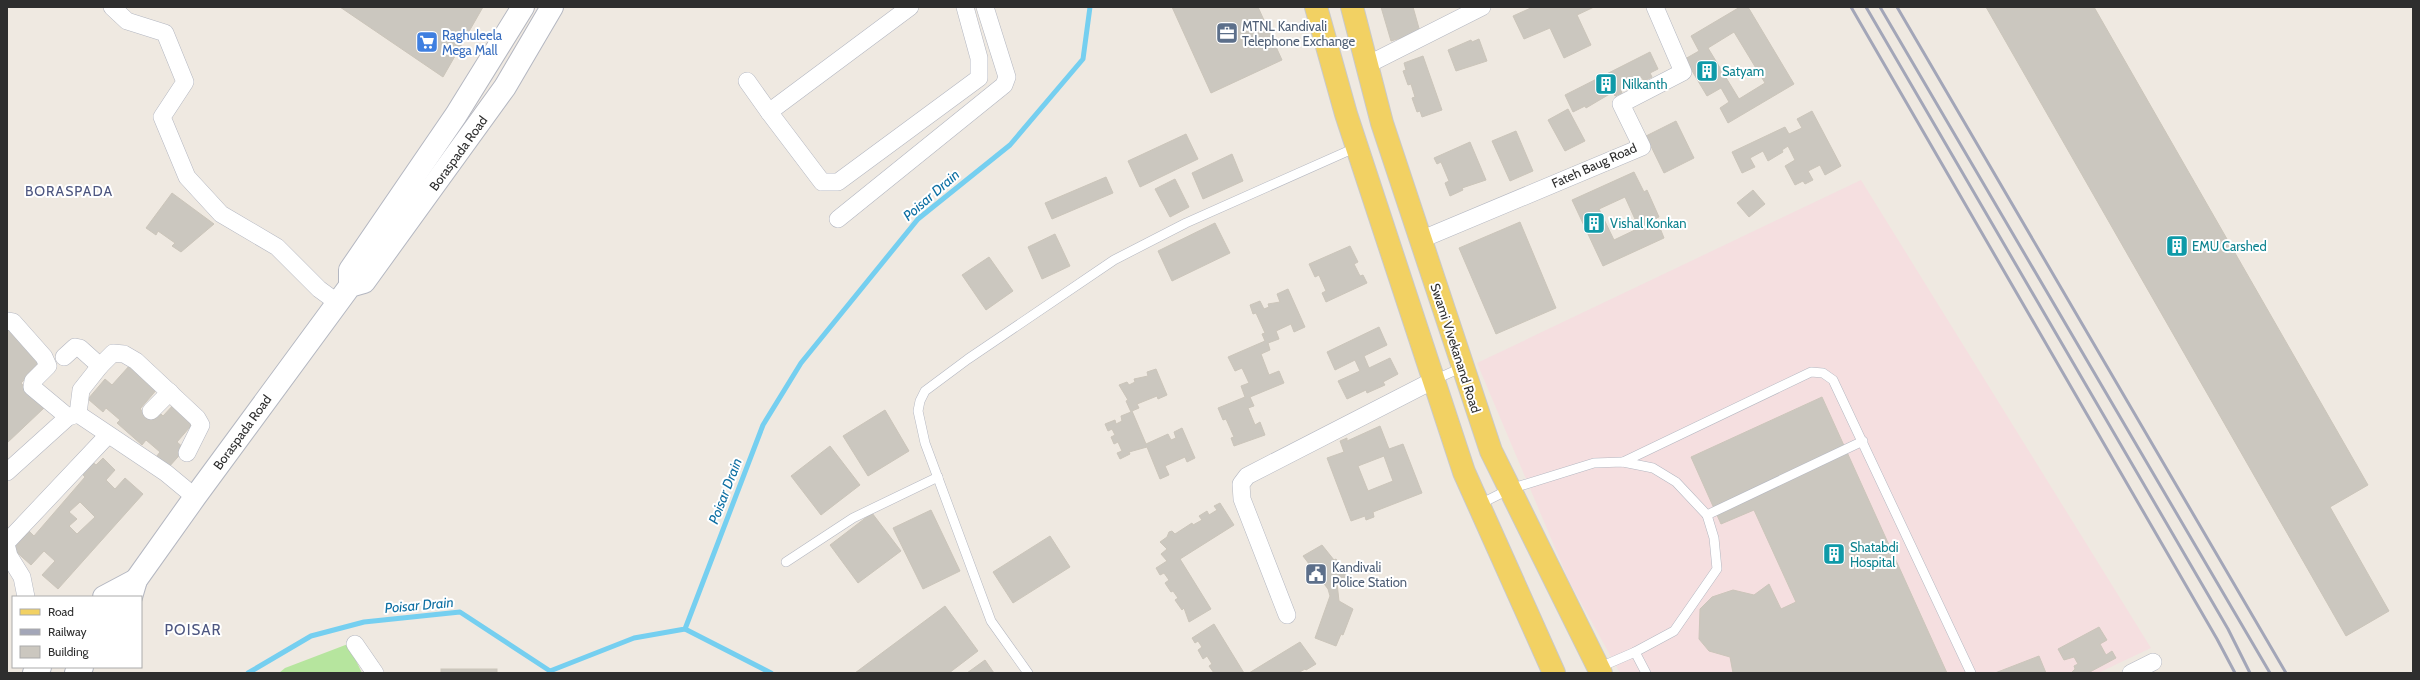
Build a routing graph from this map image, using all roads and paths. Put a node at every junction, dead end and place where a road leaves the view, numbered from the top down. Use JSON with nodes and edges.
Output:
{"nodes":[{"id":1,"x":112,"y":7,"type":"edge"},
{"id":2,"x":523,"y":7,"type":"edge"},
{"id":3,"x":552,"y":7,"type":"edge"},
{"id":4,"x":910,"y":7,"type":"edge"},
{"id":5,"x":965,"y":7,"type":"edge"},
{"id":6,"x":985,"y":7,"type":"edge"},
{"id":7,"x":1316,"y":7,"type":"edge"},
{"id":8,"x":1352,"y":7,"type":"edge"},
{"id":9,"x":1482,"y":7,"type":"edge"},
{"id":10,"x":1655,"y":7,"type":"edge"},
{"id":11,"x":1367,"y":65,"type":"junction"},
{"id":12,"x":747,"y":81,"type":"dead end"},
{"id":13,"x":769,"y":112,"type":"junction"},
{"id":14,"x":1357,"y":147,"type":"junction"},
{"id":15,"x":838,"y":219,"type":"dead end"},
{"id":16,"x":1420,"y":240,"type":"junction"},
{"id":17,"x":344,"y":294,"type":"junction"},
{"id":18,"x":7,"y":321,"type":"edge"},
{"id":19,"x":64,"y":358,"type":"dead end"},
{"id":20,"x":100,"y":366,"type":"junction"},
{"id":21,"x":1463,"y":367,"type":"junction"},
{"id":22,"x":1434,"y":380,"type":"junction"},
{"id":23,"x":170,"y":392,"type":"junction"},
{"id":24,"x":151,"y":411,"type":"dead end"},
{"id":25,"x":73,"y":416,"type":"junction"},
{"id":26,"x":108,"y":435,"type":"junction"},
{"id":27,"x":1863,"y":441,"type":"junction"},
{"id":28,"x":187,"y":453,"type":"dead end"},
{"id":29,"x":1623,"y":462,"type":"junction"},
{"id":30,"x":7,"y":472,"type":"edge"},
{"id":31,"x":938,"y":477,"type":"junction"},
{"id":32,"x":1510,"y":489,"type":"junction"},
{"id":33,"x":195,"y":497,"type":"junction"},
{"id":34,"x":1478,"y":504,"type":"junction"},
{"id":35,"x":1707,"y":515,"type":"junction"},
{"id":36,"x":7,"y":542,"type":"edge"},
{"id":37,"x":7,"y":548,"type":"edge"},
{"id":38,"x":786,"y":562,"type":"dead end"},
{"id":39,"x":133,"y":589,"type":"edge"},
{"id":40,"x":26,"y":596,"type":"edge"},
{"id":41,"x":108,"y":596,"type":"edge"},
{"id":42,"x":1287,"y":615,"type":"dead end"},
{"id":43,"x":355,"y":644,"type":"dead end"},
{"id":44,"x":1635,"y":652,"type":"junction"},
{"id":45,"x":2153,"y":662,"type":"dead end"},
{"id":46,"x":1600,"y":670,"type":"edge"},
{"id":47,"x":375,"y":673,"type":"edge"},
{"id":48,"x":1028,"y":673,"type":"edge"},
{"id":49,"x":1554,"y":673,"type":"edge"},
{"id":50,"x":1646,"y":673,"type":"edge"},
{"id":51,"x":1971,"y":673,"type":"edge"},
{"id":52,"x":2132,"y":673,"type":"edge"}],
"edges":[{"from":1,"to":17,"type":"street"},
{"from":2,"to":17,"type":"main road","name":"Boraspada Road"},
{"from":3,"to":17,"type":"main road","name":"Boraspada Road"},
{"from":4,"to":13,"type":"street"},
{"from":5,"to":13,"type":"street"},
{"from":6,"to":15,"type":"street"},
{"from":7,"to":14,"type":"main road"},
{"from":8,"to":11,"type":"main road","name":"Swami Vivekanand Road"},
{"from":9,"to":11,"type":"street"},
{"from":10,"to":16,"type":"street","name":"Fateh Baug Road"},
{"from":11,"to":16,"type":"main road","name":"Swami Vivekanand Road"},
{"from":12,"to":13,"type":"street"},
{"from":14,"to":22,"type":"main road"},
{"from":14,"to":31,"type":"lane"},
{"from":16,"to":21,"type":"main road","name":"Swami Vivekanand Road"},
{"from":17,"to":33,"type":"main road","name":"Boraspada Road"},
{"from":18,"to":25,"type":"street"},
{"from":19,"to":20,"type":"street"},
{"from":20,"to":23,"type":"street"},
{"from":20,"to":25,"type":"street"},
{"from":21,"to":22,"type":"lane"},
{"from":21,"to":32,"type":"main road","name":"Swami Vivekanand Road"},
{"from":22,"to":34,"type":"main road"},
{"from":22,"to":42,"type":"street"},
{"from":23,"to":24,"type":"street"},
{"from":23,"to":28,"type":"street"},
{"from":25,"to":26,"type":"street"},
{"from":25,"to":30,"type":"street"},
{"from":26,"to":33,"type":"street"},
{"from":26,"to":36,"type":"street"},
{"from":27,"to":29,"type":"lane"},
{"from":27,"to":35,"type":"lane"},
{"from":27,"to":51,"type":"lane"},
{"from":29,"to":32,"type":"lane"},
{"from":29,"to":35,"type":"lane"},
{"from":31,"to":38,"type":"lane"},
{"from":31,"to":48,"type":"lane"},
{"from":32,"to":34,"type":"lane"},
{"from":32,"to":46,"type":"main road","name":"Swami Vivekanand Road"},
{"from":33,"to":39,"type":"main road","name":"Boraspada Road"},
{"from":34,"to":49,"type":"main road"},
{"from":35,"to":44,"type":"lane"},
{"from":37,"to":40,"type":"street"},
{"from":39,"to":41,"type":"main road","name":"Boraspada Road"},
{"from":43,"to":47,"type":"street"},
{"from":44,"to":46,"type":"lane"},
{"from":44,"to":50,"type":"lane"},
{"from":45,"to":52,"type":"street"}]}
